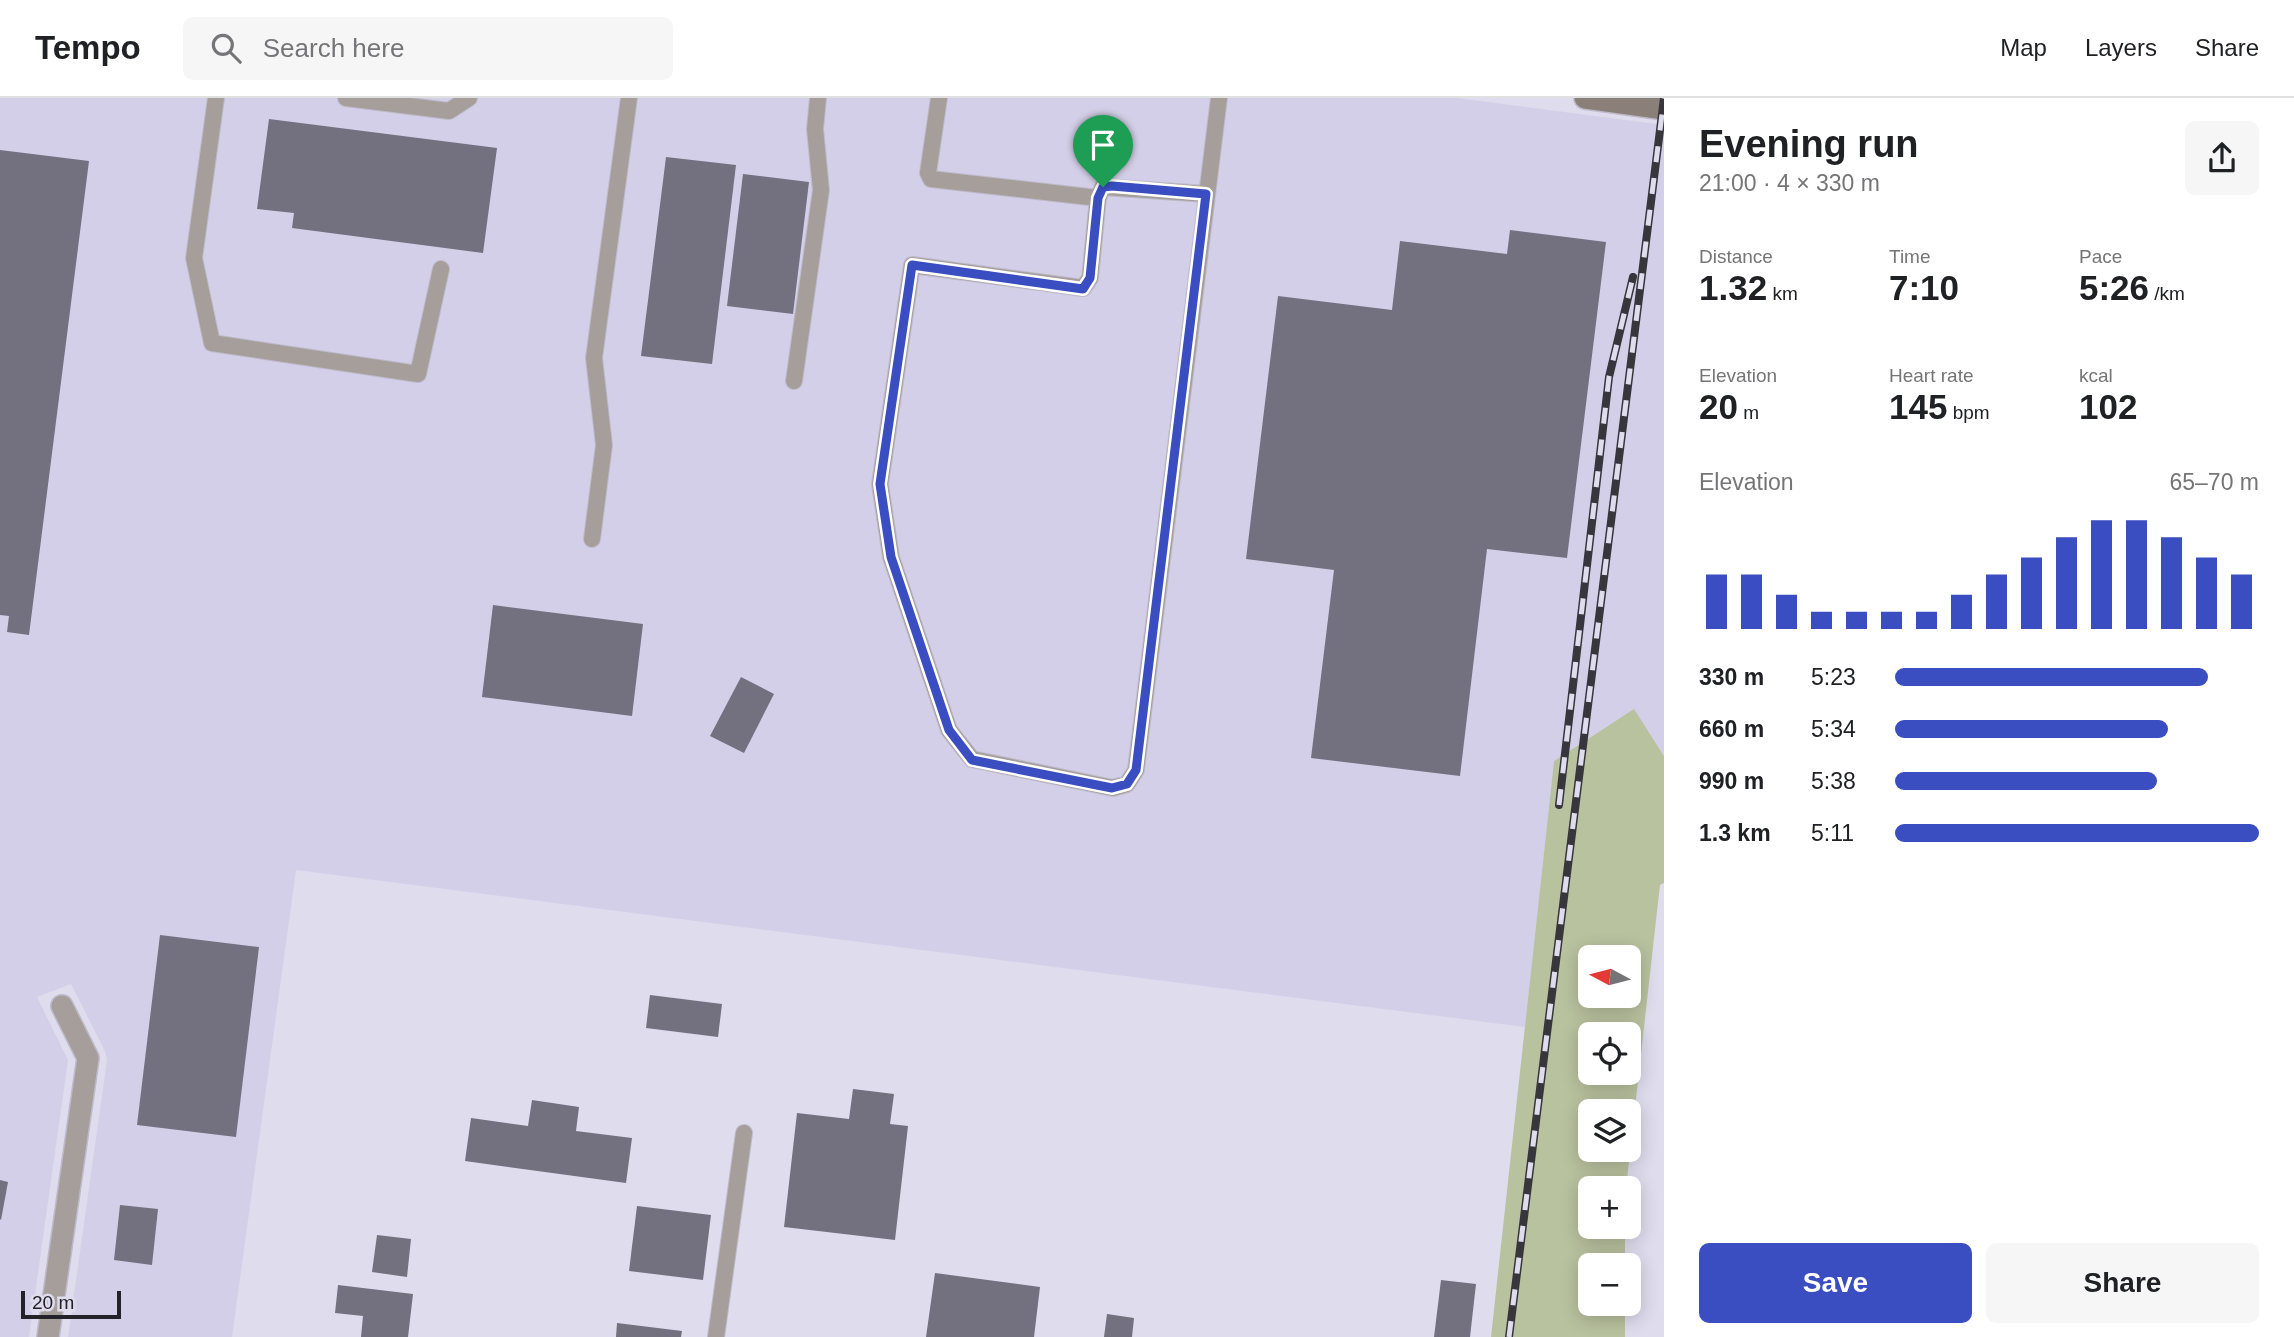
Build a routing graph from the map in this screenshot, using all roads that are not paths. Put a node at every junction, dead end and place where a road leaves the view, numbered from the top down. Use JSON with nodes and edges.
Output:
{"nodes":[{"id":1,"x":216,"y":98,"type":"edge"},
{"id":2,"x":346,"y":98,"type":"edge"},
{"id":3,"x":470,"y":98,"type":"edge"},
{"id":4,"x":629,"y":98,"type":"edge"},
{"id":5,"x":818,"y":98,"type":"edge"},
{"id":6,"x":939,"y":98,"type":"edge"},
{"id":7,"x":1219,"y":98,"type":"edge"},
{"id":8,"x":1585,"y":98,"type":"edge"},
{"id":9,"x":1664,"y":108,"type":"edge"},
{"id":10,"x":1206,"y":194,"type":"junction"},
{"id":11,"x":1098,"y":198,"type":"junction"},
{"id":12,"x":441,"y":269,"type":"dead end"},
{"id":13,"x":794,"y":381,"type":"dead end"},
{"id":14,"x":592,"y":539,"type":"dead end"},
{"id":15,"x":62,"y":1006,"type":"dead end"},
{"id":16,"x":744,"y":1133,"type":"dead end"},
{"id":17,"x":48,"y":1337,"type":"edge"},
{"id":18,"x":716,"y":1337,"type":"edge"}],
"edges":[{"from":1,"to":12,"type":"lane"},
{"from":2,"to":3,"type":"lane"},
{"from":4,"to":14,"type":"lane"},
{"from":5,"to":13,"type":"lane"},
{"from":6,"to":11,"type":"lane"},
{"from":7,"to":10,"type":"lane"},
{"from":8,"to":9,"type":"main road"},
{"from":10,"to":11,"type":"lane"},
{"from":10,"to":11,"type":"lane"},
{"from":15,"to":17,"type":"street"},
{"from":16,"to":18,"type":"lane"}]}
